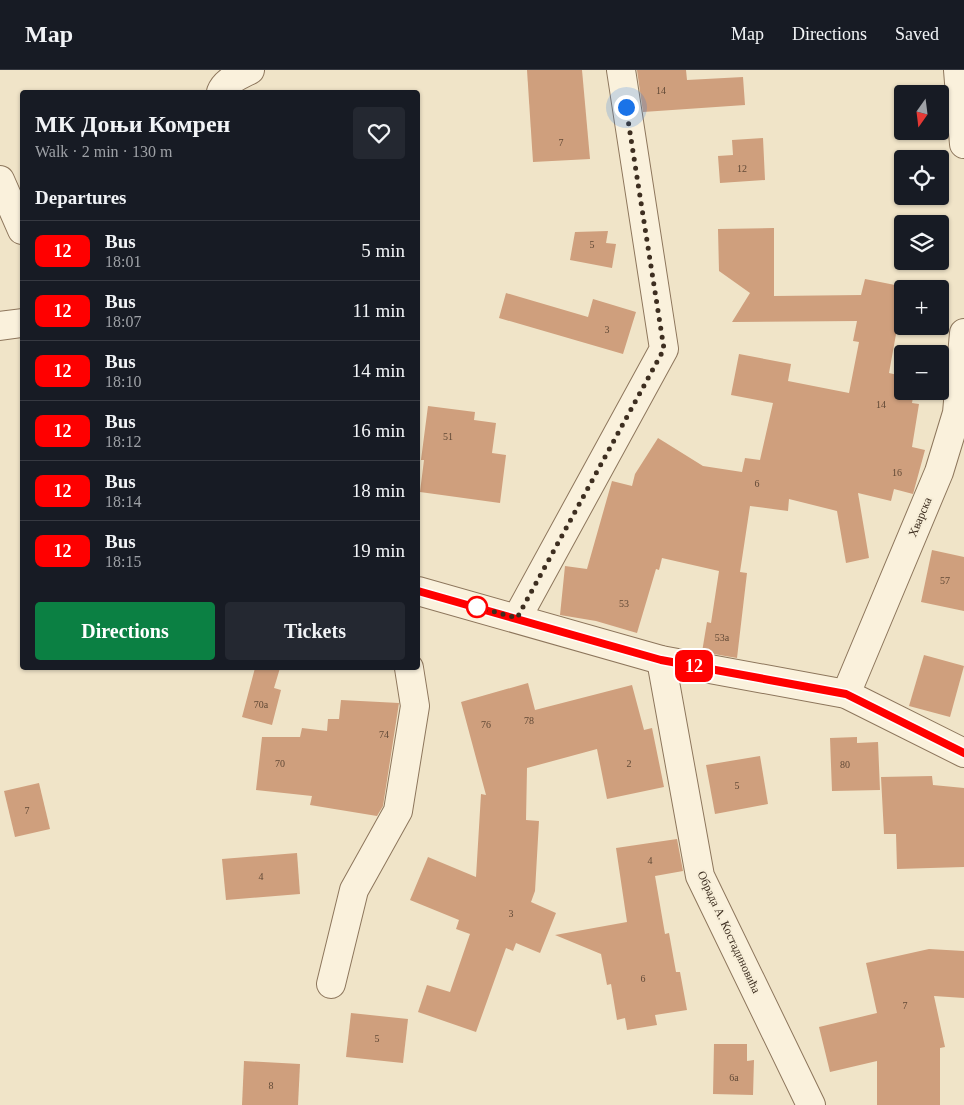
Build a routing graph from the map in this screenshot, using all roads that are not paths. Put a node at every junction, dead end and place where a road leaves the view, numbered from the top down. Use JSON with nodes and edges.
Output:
{"nodes":[{"id":1,"x":250,"y":70,"type":"edge"},
{"id":2,"x":621,"y":70,"type":"edge"},
{"id":3,"x":958,"y":70,"type":"edge"},
{"id":4,"x":222,"y":90,"type":"edge"},
{"id":5,"x":964,"y":144,"type":"edge"},
{"id":6,"x":0,"y":180,"type":"edge"},
{"id":7,"x":20,"y":225,"type":"edge"},
{"id":8,"x":20,"y":323,"type":"edge"},
{"id":9,"x":0,"y":326,"type":"edge"},
{"id":10,"x":964,"y":333,"type":"edge"},
{"id":11,"x":420,"y":592,"type":"edge"},
{"id":12,"x":517,"y":618,"type":"junction"},
{"id":13,"x":661,"y":660,"type":"junction"},
{"id":14,"x":409,"y":670,"type":"edge"},
{"id":15,"x":846,"y":694,"type":"junction"},
{"id":16,"x":964,"y":753,"type":"edge"},
{"id":17,"x":331,"y":984,"type":"dead end"},
{"id":18,"x":811,"y":1105,"type":"edge"}],
"edges":[{"from":1,"to":4,"type":"street"},
{"from":2,"to":12,"type":"street"},
{"from":3,"to":5,"type":"street"},
{"from":6,"to":7,"type":"street"},
{"from":8,"to":9,"type":"street"},
{"from":10,"to":15,"type":"street","name":"Хварска"},
{"from":11,"to":12,"type":"street"},
{"from":12,"to":13,"type":"street"},
{"from":13,"to":15,"type":"street"},
{"from":13,"to":18,"type":"street","name":"Обрада А. Костадиновића"},
{"from":14,"to":17,"type":"street"},
{"from":15,"to":16,"type":"street"}]}
